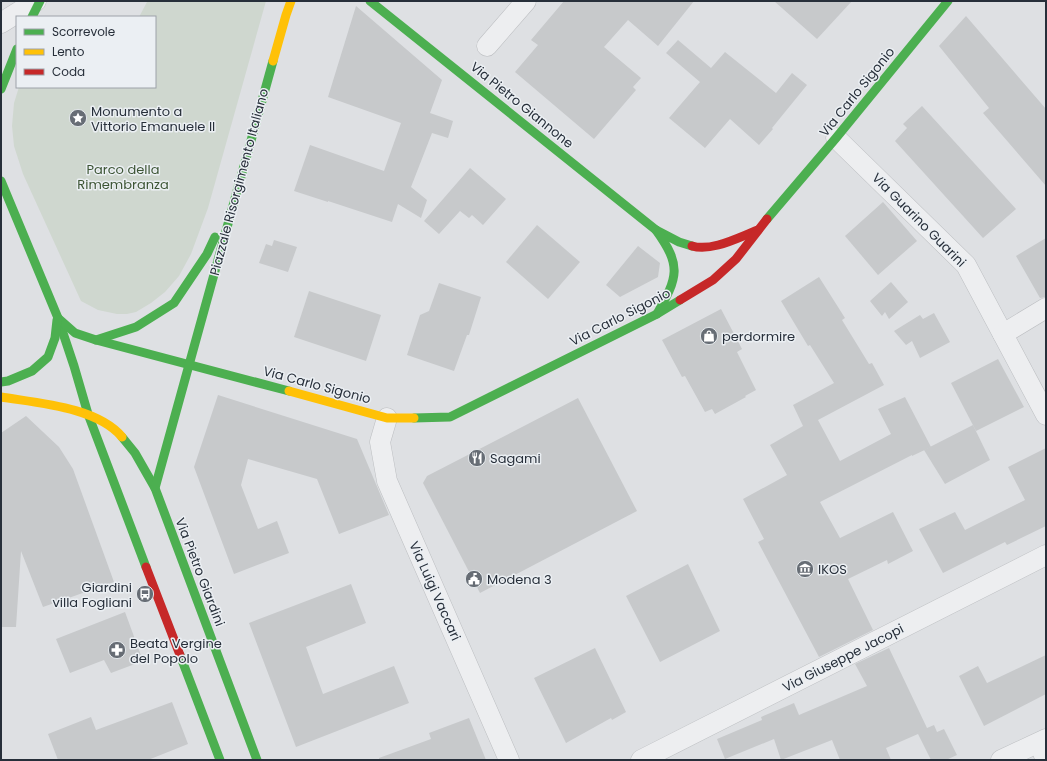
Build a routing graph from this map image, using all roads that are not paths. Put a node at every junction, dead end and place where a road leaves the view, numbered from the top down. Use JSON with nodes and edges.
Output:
{"nodes":[{"id":1,"x":36,"y":1,"type":"edge"},
{"id":2,"x":40,"y":1,"type":"edge"},
{"id":3,"x":291,"y":1,"type":"edge"},
{"id":4,"x":370,"y":1,"type":"edge"},
{"id":5,"x":526,"y":1,"type":"edge"},
{"id":6,"x":948,"y":1,"type":"edge"},
{"id":7,"x":32,"y":16,"type":"edge"},
{"id":8,"x":1,"y":23,"type":"edge"},
{"id":9,"x":487,"y":46,"type":"dead end"},
{"id":10,"x":16,"y":52,"type":"edge"},
{"id":11,"x":1,"y":89,"type":"edge"},
{"id":12,"x":836,"y":138,"type":"junction"},
{"id":13,"x":1,"y":181,"type":"edge"},
{"id":14,"x":239,"y":182,"type":"junction"},
{"id":15,"x":759,"y":229,"type":"junction"},
{"id":16,"x":656,"y":230,"type":"junction"},
{"id":17,"x":1046,"y":308,"type":"edge"},
{"id":18,"x":658,"y":314,"type":"junction"},
{"id":19,"x":58,"y":318,"type":"junction"},
{"id":20,"x":1003,"y":334,"type":"junction"},
{"id":21,"x":96,"y":340,"type":"junction"},
{"id":22,"x":190,"y":364,"type":"junction"},
{"id":23,"x":1,"y":382,"type":"edge"},
{"id":24,"x":1,"y":397,"type":"edge"},
{"id":25,"x":88,"y":414,"type":"junction"},
{"id":26,"x":1046,"y":415,"type":"edge"},
{"id":27,"x":387,"y":418,"type":"junction"},
{"id":28,"x":155,"y":488,"type":"junction"},
{"id":29,"x":1046,"y":555,"type":"edge"},
{"id":30,"x":1044,"y":747,"type":"edge"},
{"id":31,"x":220,"y":760,"type":"edge"},
{"id":32,"x":257,"y":760,"type":"edge"},
{"id":33,"x":509,"y":760,"type":"edge"},
{"id":34,"x":641,"y":760,"type":"edge"},
{"id":35,"x":1001,"y":760,"type":"edge"}],
"edges":[{"from":1,"to":8,"type":"street"},
{"from":2,"to":7,"type":"street"},
{"from":3,"to":14,"type":"street","name":"Piazzale Risorgimento Italiano"},
{"from":4,"to":16,"type":"street","name":"Via Pietro Giannone"},
{"from":5,"to":9,"type":"street"},
{"from":6,"to":12,"type":"street","name":"Via Carlo Sigonio"},
{"from":10,"to":11,"type":"street"},
{"from":12,"to":15,"type":"street","name":"Via Carlo Sigonio"},
{"from":12,"to":20,"type":"street","name":"Via Guarino Guarini"},
{"from":13,"to":19,"type":"street"},
{"from":14,"to":21,"type":"street"},
{"from":14,"to":22,"type":"street","name":"Piazzale Risorgimento Italiano"},
{"from":15,"to":16,"type":"street","name":"Via Pietro Giannone"},
{"from":15,"to":18,"type":"street","name":"Via Carlo Sigonio"},
{"from":16,"to":18,"type":"street","name":"Via Pietro Giannone"},
{"from":17,"to":20,"type":"street"},
{"from":18,"to":27,"type":"street","name":"Via Carlo Sigonio"},
{"from":19,"to":21,"type":"street"},
{"from":19,"to":23,"type":"street"},
{"from":19,"to":25,"type":"street"},
{"from":20,"to":26,"type":"street","name":"Via Guarino Guarini"},
{"from":21,"to":22,"type":"street"},
{"from":22,"to":27,"type":"street","name":"Via Carlo Sigonio"},
{"from":22,"to":28,"type":"street","name":"Piazzale Risorgimento Italiano"},
{"from":24,"to":25,"type":"street","name":"Via Pietro Giardini"},
{"from":25,"to":28,"type":"street","name":"Via Pietro Giardini"},
{"from":25,"to":31,"type":"street"},
{"from":27,"to":33,"type":"street","name":"Via Luigi Vaccari"},
{"from":28,"to":32,"type":"street","name":"Via Pietro Giardini"},
{"from":29,"to":34,"type":"street","name":"Via Giuseppe Jacopi"},
{"from":30,"to":35,"type":"street"}]}
